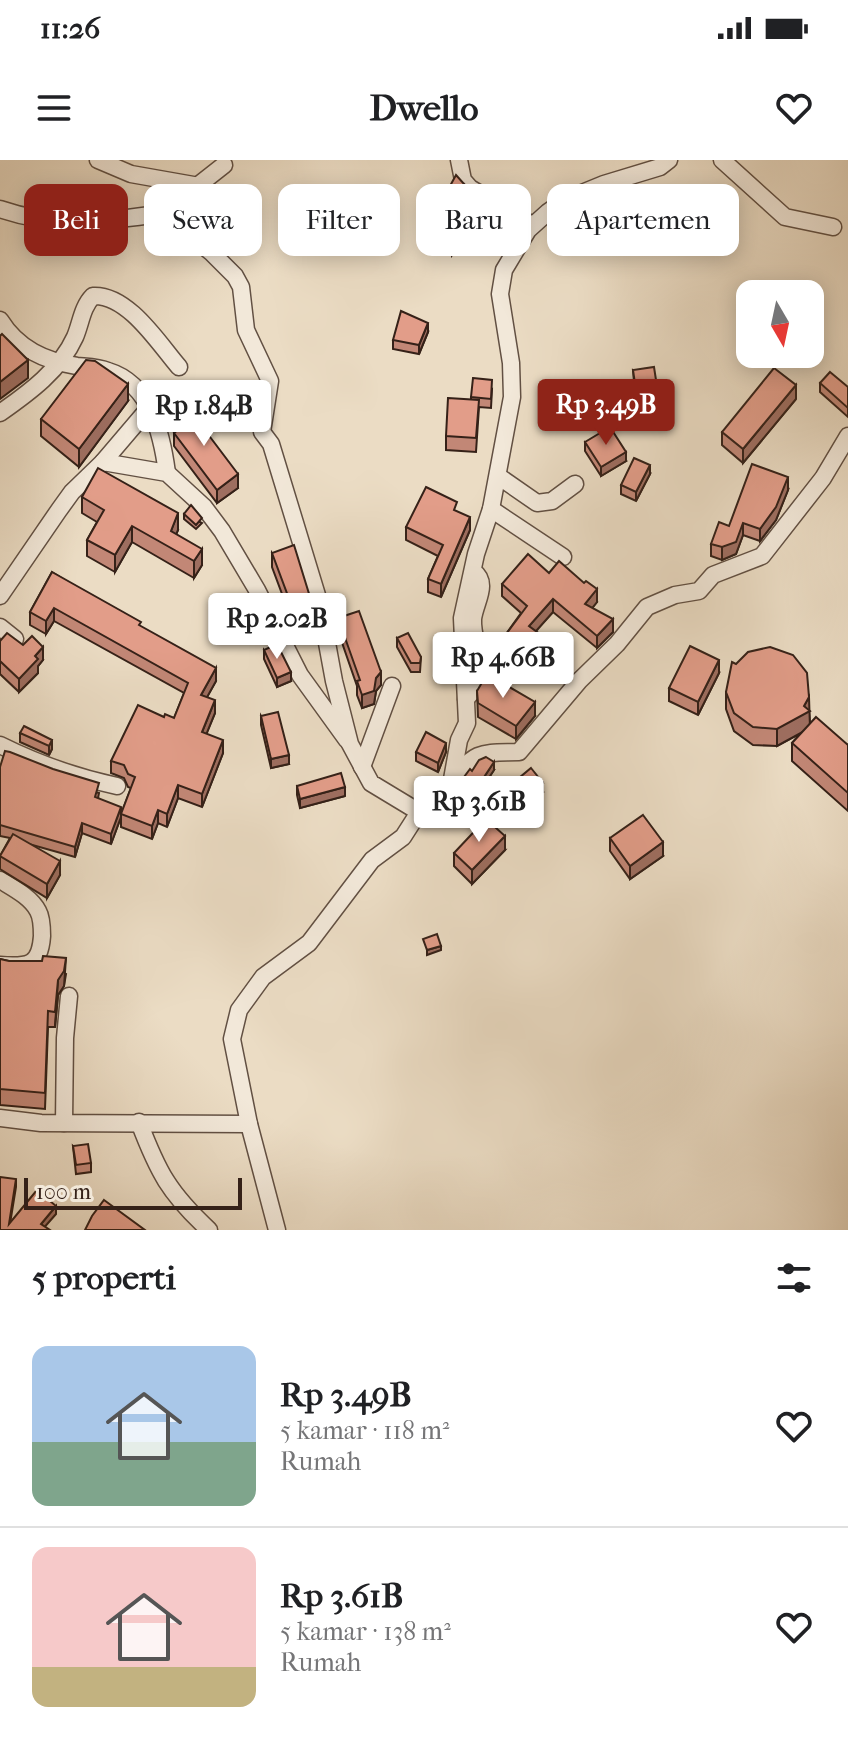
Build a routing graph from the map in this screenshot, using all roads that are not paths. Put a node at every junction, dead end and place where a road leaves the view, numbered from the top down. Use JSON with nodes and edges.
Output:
{"nodes":[{"id":1,"x":98,"y":160,"type":"edge"},
{"id":2,"x":459,"y":160,"type":"edge"},
{"id":3,"x":722,"y":160,"type":"edge"},
{"id":4,"x":663,"y":162,"type":"edge"},
{"id":5,"x":224,"y":165,"type":"dead end"},
{"id":6,"x":188,"y":184,"type":"edge"},
{"id":7,"x":201,"y":184,"type":"edge"},
{"id":8,"x":0,"y":209,"type":"edge"},
{"id":9,"x":144,"y":215,"type":"edge"},
{"id":10,"x":532,"y":225,"type":"junction"},
{"id":11,"x":833,"y":227,"type":"dead end"},
{"id":12,"x":215,"y":256,"type":"edge"},
{"id":13,"x":0,"y":320,"type":"edge"},
{"id":14,"x":61,"y":364,"type":"junction"},
{"id":15,"x":179,"y":367,"type":"dead end"},
{"id":16,"x":149,"y":408,"type":"junction"},
{"id":17,"x":0,"y":413,"type":"edge"},
{"id":18,"x":848,"y":436,"type":"edge"},
{"id":19,"x":103,"y":462,"type":"junction"},
{"id":20,"x":167,"y":473,"type":"junction"},
{"id":21,"x":498,"y":476,"type":"junction"},
{"id":22,"x":575,"y":484,"type":"dead end"},
{"id":23,"x":491,"y":509,"type":"junction"},
{"id":24,"x":563,"y":557,"type":"dead end"},
{"id":25,"x":0,"y":596,"type":"edge"},
{"id":26,"x":0,"y":627,"type":"edge"},
{"id":27,"x":15,"y":639,"type":"edge"},
{"id":28,"x":392,"y":686,"type":"dead end"},
{"id":29,"x":350,"y":744,"type":"junction"},
{"id":30,"x":0,"y":745,"type":"edge"},
{"id":31,"x":362,"y":767,"type":"junction"},
{"id":32,"x":451,"y":785,"type":"junction"},
{"id":33,"x":117,"y":786,"type":"dead end"},
{"id":34,"x":419,"y":812,"type":"junction"},
{"id":35,"x":0,"y":880,"type":"edge"},
{"id":36,"x":0,"y":965,"type":"edge"},
{"id":37,"x":69,"y":996,"type":"dead end"},
{"id":38,"x":0,"y":1118,"type":"edge"},
{"id":39,"x":139,"y":1122,"type":"junction"},
{"id":40,"x":64,"y":1123,"type":"junction"},
{"id":41,"x":249,"y":1124,"type":"junction"},
{"id":42,"x":209,"y":1230,"type":"edge"},
{"id":43,"x":277,"y":1230,"type":"edge"}],
"edges":[{"from":1,"to":6,"type":"street"},
{"from":2,"to":10,"type":"street"},
{"from":3,"to":11,"type":"street"},
{"from":4,"to":10,"type":"street"},
{"from":5,"to":7,"type":"street"},
{"from":8,"to":9,"type":"street"},
{"from":10,"to":21,"type":"street"},
{"from":12,"to":29,"type":"street"},
{"from":13,"to":14,"type":"street"},
{"from":14,"to":15,"type":"street"},
{"from":14,"to":16,"type":"street"},
{"from":14,"to":17,"type":"street"},
{"from":16,"to":19,"type":"street"},
{"from":16,"to":20,"type":"street"},
{"from":18,"to":32,"type":"street"},
{"from":19,"to":20,"type":"street"},
{"from":19,"to":25,"type":"street"},
{"from":20,"to":29,"type":"street"},
{"from":21,"to":22,"type":"street"},
{"from":21,"to":23,"type":"street"},
{"from":23,"to":24,"type":"street"},
{"from":23,"to":32,"type":"street"},
{"from":26,"to":27,"type":"street"},
{"from":28,"to":31,"type":"street"},
{"from":29,"to":31,"type":"street"},
{"from":30,"to":33,"type":"street"},
{"from":31,"to":34,"type":"street"},
{"from":32,"to":34,"type":"street"},
{"from":34,"to":41,"type":"street"},
{"from":35,"to":36,"type":"street"},
{"from":37,"to":40,"type":"street"},
{"from":38,"to":40,"type":"street"},
{"from":39,"to":40,"type":"street"},
{"from":39,"to":41,"type":"street"},
{"from":39,"to":42,"type":"street"},
{"from":41,"to":43,"type":"street"}]}
